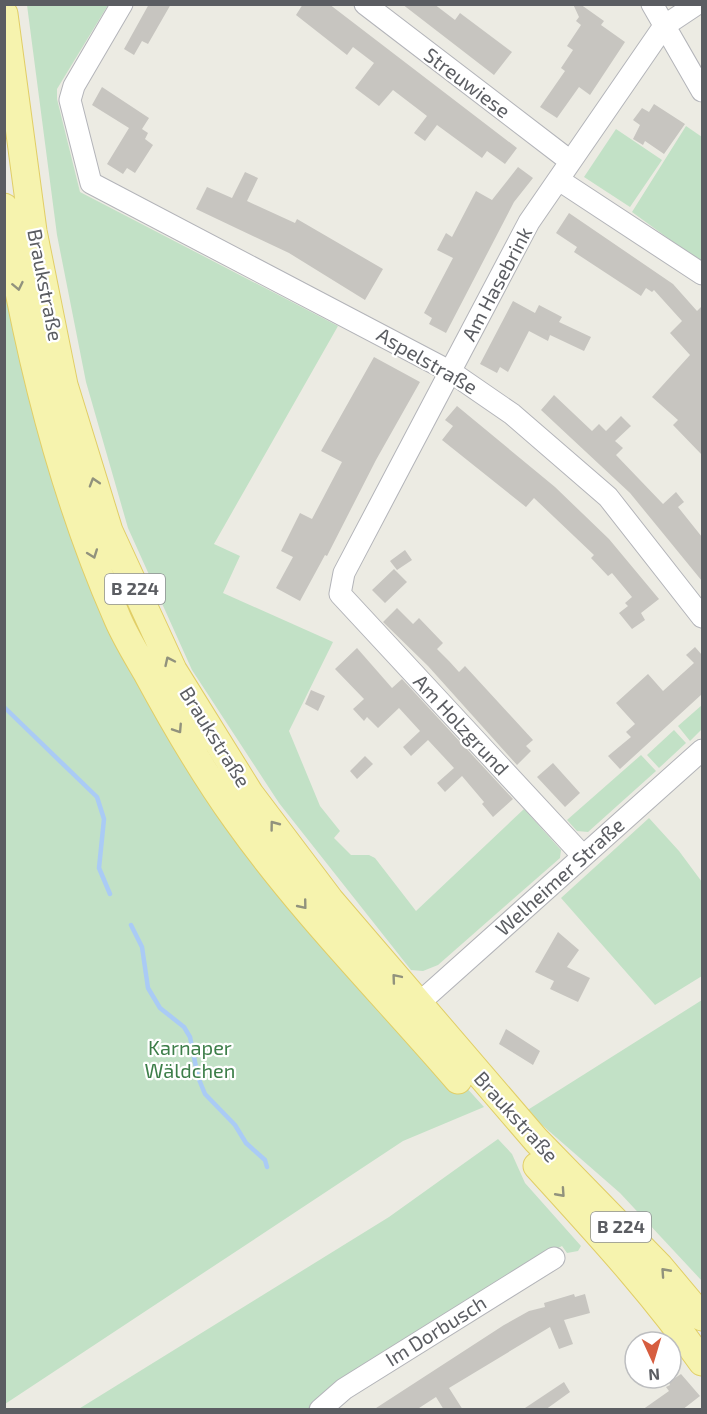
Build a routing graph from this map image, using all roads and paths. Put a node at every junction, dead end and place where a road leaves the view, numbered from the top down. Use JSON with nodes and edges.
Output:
{"nodes":[{"id":1,"x":122,"y":4,"type":"edge"},
{"id":2,"x":365,"y":4,"type":"edge"},
{"id":3,"x":652,"y":4,"type":"edge"},
{"id":4,"x":698,"y":4,"type":"edge"},
{"id":5,"x":4,"y":14,"type":"edge"},
{"id":6,"x":664,"y":26,"type":"junction"},
{"id":7,"x":702,"y":91,"type":"edge"},
{"id":8,"x":570,"y":161,"type":"junction"},
{"id":9,"x":559,"y":180,"type":"junction"},
{"id":10,"x":4,"y":207,"type":"edge"},
{"id":11,"x":702,"y":274,"type":"edge"},
{"id":12,"x":451,"y":372,"type":"junction"},
{"id":13,"x":340,"y":594,"type":"joint"},
{"id":14,"x":702,"y":617,"type":"edge"},
{"id":15,"x":702,"y":750,"type":"edge"},
{"id":16,"x":583,"y":856,"type":"junction"},
{"id":17,"x":418,"y":1004,"type":"junction"},
{"id":18,"x":554,"y":1258,"type":"dead end"},
{"id":19,"x":702,"y":1317,"type":"edge"},
{"id":20,"x":702,"y":1362,"type":"edge"},
{"id":21,"x":320,"y":1410,"type":"edge"}],
"edges":[{"from":1,"to":12,"type":"street","name":"Aspelstraße"},
{"from":2,"to":8,"type":"street","name":"Streuwiese"},
{"from":3,"to":6,"type":"street"},
{"from":4,"to":6,"type":"street","name":"Am Hasebrink"},
{"from":17,"to":5,"type":"main road","name":"Braukstraße","number":"B 224","one_way":true},
{"from":6,"to":7,"type":"street"},
{"from":6,"to":8,"type":"street","name":"Am Hasebrink"},
{"from":8,"to":9,"type":"street","name":"Am Hasebrink"},
{"from":9,"to":11,"type":"street"},
{"from":9,"to":12,"type":"street","name":"Am Hasebrink"},
{"from":10,"to":20,"type":"main road","name":"Braukstraße","number":"B 224","one_way":true},
{"from":12,"to":13,"type":"street","name":"Am Hasebrink"},
{"from":12,"to":14,"type":"street","name":"Aspelstraße"},
{"from":13,"to":16,"type":"street","name":"Am Holzgrund"},
{"from":15,"to":16,"type":"street","name":"Welheimer Straße"},
{"from":16,"to":17,"type":"street","name":"Welheimer Straße"},
{"from":19,"to":17,"type":"main road","name":"Braukstraße","number":"B 224","one_way":true},
{"from":18,"to":21,"type":"street","name":"Im Dorbusch"}]}
